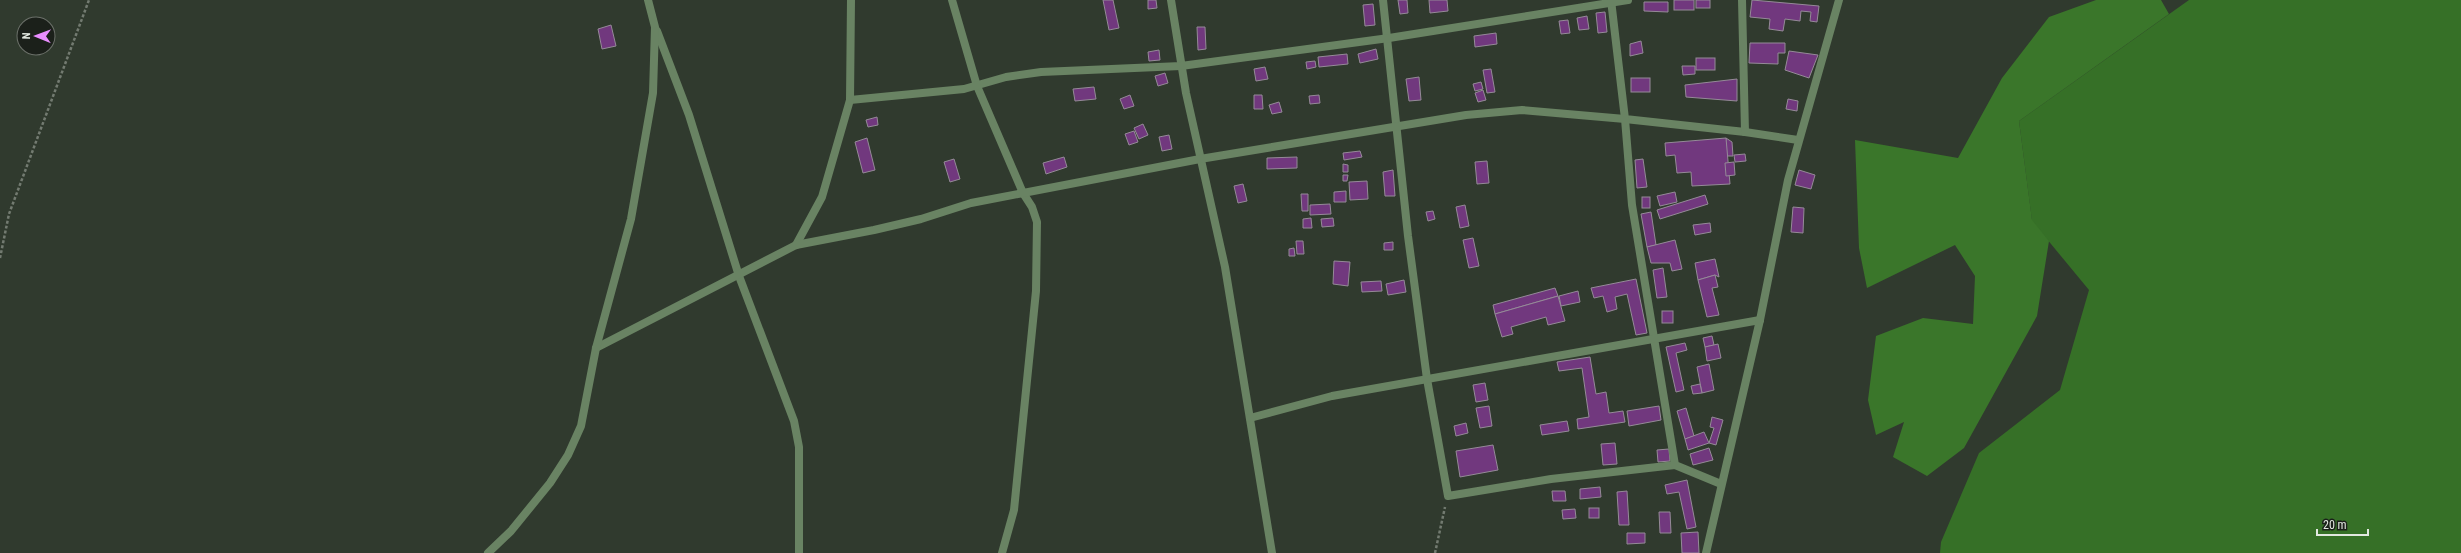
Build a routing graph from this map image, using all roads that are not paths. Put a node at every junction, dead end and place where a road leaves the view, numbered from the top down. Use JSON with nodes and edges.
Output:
{"nodes":[{"id":1,"x":648,"y":0,"type":"edge"},
{"id":2,"x":851,"y":0,"type":"edge"},
{"id":3,"x":952,"y":0,"type":"edge"},
{"id":4,"x":1171,"y":0,"type":"edge"},
{"id":5,"x":1383,"y":0,"type":"edge"},
{"id":6,"x":1628,"y":0,"type":"edge"},
{"id":7,"x":1742,"y":0,"type":"edge"},
{"id":8,"x":1839,"y":0,"type":"edge"},
{"id":9,"x":1611,"y":1,"type":"edge"},
{"id":10,"x":656,"y":27,"type":"junction"},
{"id":11,"x":1389,"y":38,"type":"junction"},
{"id":12,"x":1181,"y":66,"type":"junction"},
{"id":13,"x":977,"y":86,"type":"junction"},
{"id":14,"x":850,"y":100,"type":"junction"},
{"id":15,"x":1625,"y":119,"type":"junction"},
{"id":16,"x":1397,"y":127,"type":"junction"},
{"id":17,"x":1745,"y":132,"type":"junction"},
{"id":18,"x":1798,"y":140,"type":"junction"},
{"id":19,"x":1200,"y":159,"type":"junction"},
{"id":20,"x":1023,"y":193,"type":"junction"},
{"id":21,"x":796,"y":245,"type":"junction"},
{"id":22,"x":739,"y":276,"type":"junction"},
{"id":23,"x":1760,"y":320,"type":"junction"},
{"id":24,"x":1654,"y":340,"type":"junction"},
{"id":25,"x":596,"y":348,"type":"junction"},
{"id":26,"x":1427,"y":379,"type":"junction"},
{"id":27,"x":1250,"y":418,"type":"junction"},
{"id":28,"x":1675,"y":465,"type":"junction"},
{"id":29,"x":1721,"y":484,"type":"junction"},
{"id":30,"x":488,"y":553,"type":"edge"},
{"id":31,"x":799,"y":553,"type":"edge"},
{"id":32,"x":1002,"y":553,"type":"edge"},
{"id":33,"x":1272,"y":553,"type":"edge"},
{"id":34,"x":1706,"y":553,"type":"edge"}],
"edges":[{"from":1,"to":10,"type":"street"},
{"from":2,"to":14,"type":"street"},
{"from":3,"to":13,"type":"street"},
{"from":4,"to":12,"type":"street"},
{"from":5,"to":11,"type":"street"},
{"from":6,"to":9,"type":"street"},
{"from":7,"to":17,"type":"street"},
{"from":8,"to":18,"type":"street"},
{"from":9,"to":11,"type":"street"},
{"from":9,"to":15,"type":"street"},
{"from":10,"to":22,"type":"street"},
{"from":10,"to":25,"type":"street"},
{"from":11,"to":12,"type":"street"},
{"from":11,"to":16,"type":"street"},
{"from":12,"to":13,"type":"street"},
{"from":12,"to":19,"type":"street"},
{"from":13,"to":14,"type":"street"},
{"from":13,"to":20,"type":"street"},
{"from":14,"to":21,"type":"street"},
{"from":15,"to":16,"type":"street"},
{"from":15,"to":17,"type":"street"},
{"from":15,"to":24,"type":"street"},
{"from":16,"to":19,"type":"street"},
{"from":16,"to":26,"type":"street"},
{"from":17,"to":18,"type":"street"},
{"from":18,"to":23,"type":"street"},
{"from":19,"to":20,"type":"street"},
{"from":19,"to":27,"type":"street"},
{"from":20,"to":21,"type":"street"},
{"from":20,"to":32,"type":"street"},
{"from":21,"to":22,"type":"street"},
{"from":22,"to":25,"type":"street"},
{"from":22,"to":31,"type":"street"},
{"from":23,"to":24,"type":"street"},
{"from":23,"to":29,"type":"street"},
{"from":24,"to":26,"type":"street"},
{"from":24,"to":28,"type":"street"},
{"from":25,"to":30,"type":"street"},
{"from":26,"to":27,"type":"street"},
{"from":26,"to":28,"type":"street"},
{"from":27,"to":33,"type":"street"},
{"from":28,"to":29,"type":"street"},
{"from":29,"to":34,"type":"street"}]}
